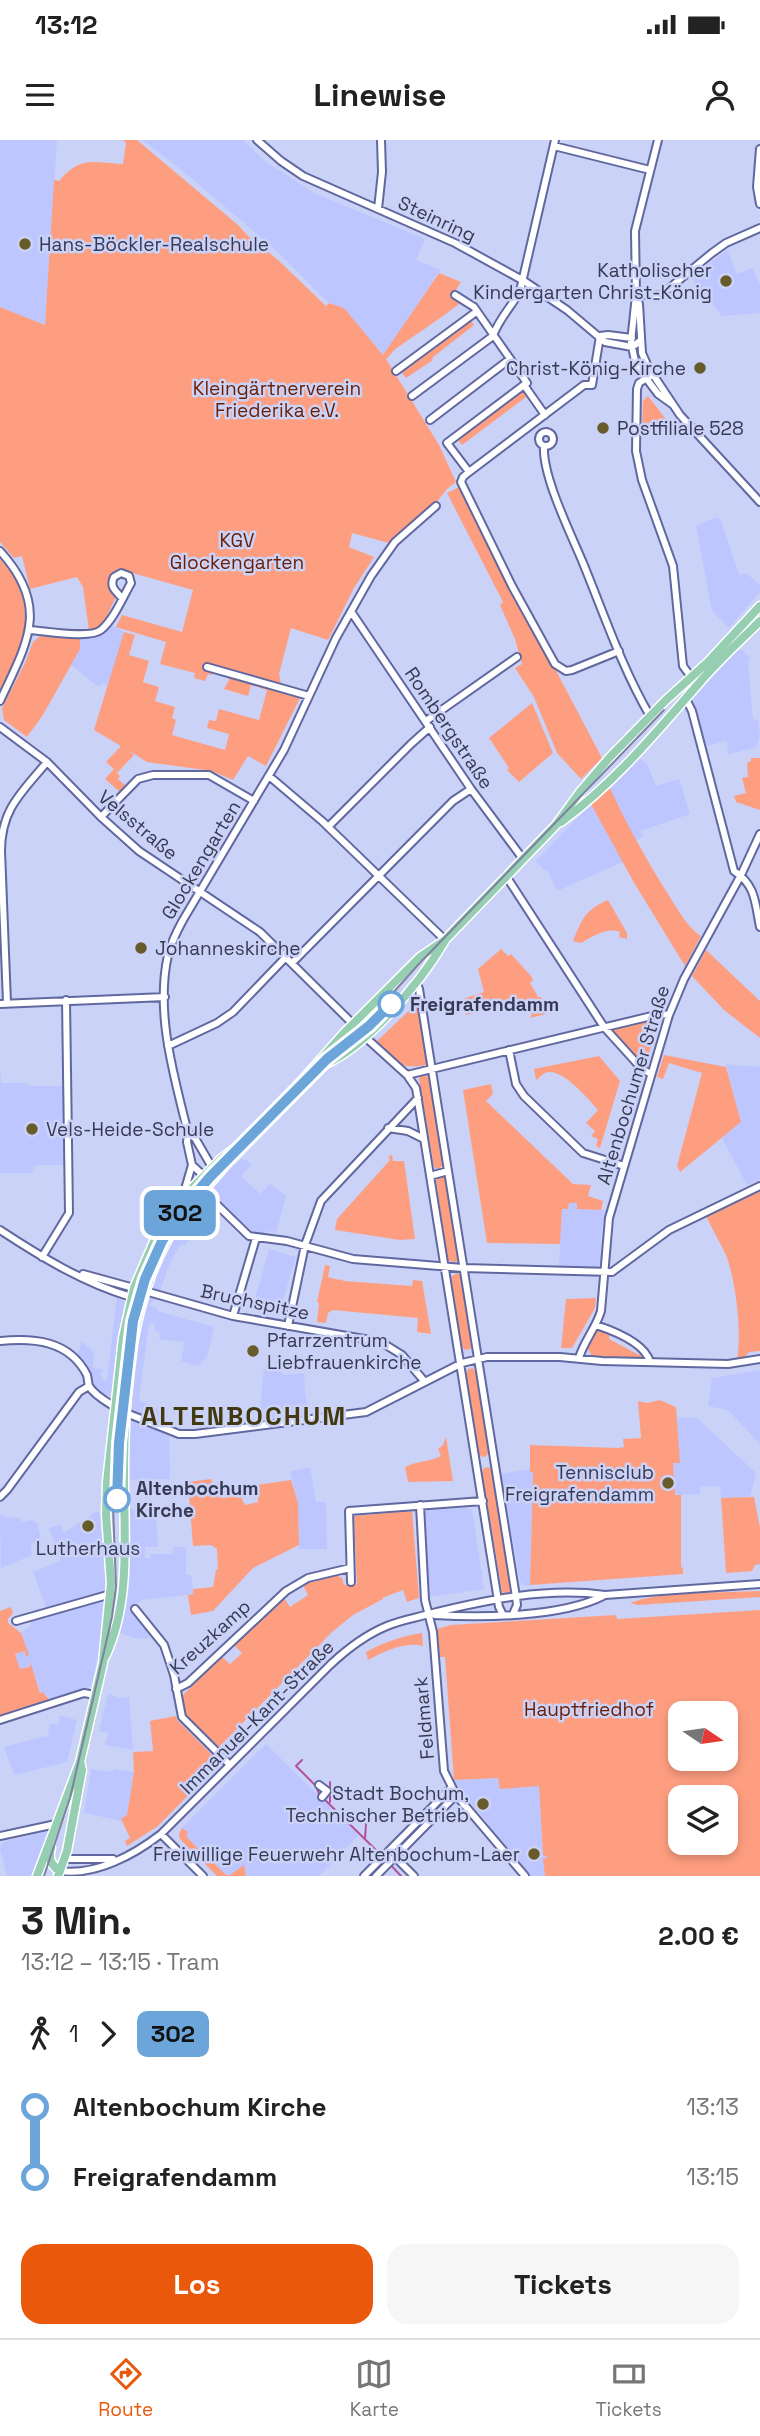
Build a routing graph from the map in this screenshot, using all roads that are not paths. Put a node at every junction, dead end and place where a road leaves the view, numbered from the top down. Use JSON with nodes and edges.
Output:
{"nodes":[{"id":1,"x":257,"y":140,"type":"edge"},
{"id":2,"x":381,"y":140,"type":"edge"},
{"id":3,"x":658,"y":140,"type":"edge"},
{"id":4,"x":554,"y":143,"type":"edge"},
{"id":5,"x":760,"y":149,"type":"edge"},
{"id":6,"x":650,"y":170,"type":"junction"},
{"id":7,"x":760,"y":204,"type":"edge"},
{"id":8,"x":378,"y":209,"type":"junction"},
{"id":9,"x":760,"y":228,"type":"edge"},
{"id":10,"x":524,"y":281,"type":"junction"},
{"id":11,"x":455,"y":295,"type":"dead end"},
{"id":12,"x":635,"y":295,"type":"junction"},
{"id":13,"x":476,"y":312,"type":"junction"},
{"id":14,"x":493,"y":336,"type":"junction"},
{"id":15,"x":600,"y":336,"type":"junction"},
{"id":16,"x":631,"y":338,"type":"junction"},
{"id":17,"x":640,"y":341,"type":"junction"},
{"id":18,"x":632,"y":347,"type":"junction"},
{"id":19,"x":510,"y":359,"type":"junction"},
{"id":20,"x":397,"y":371,"type":"dead end"},
{"id":21,"x":653,"y":373,"type":"junction"},
{"id":22,"x":646,"y":378,"type":"junction"},
{"id":23,"x":524,"y":385,"type":"junction"},
{"id":24,"x":412,"y":396,"type":"dead end"},
{"id":25,"x":672,"y":404,"type":"junction"},
{"id":26,"x":545,"y":415,"type":"junction"},
{"id":27,"x":430,"y":421,"type":"dead end"},
{"id":28,"x":544,"y":446,"type":"dead end"},
{"id":29,"x":469,"y":472,"type":"junction"},
{"id":30,"x":760,"y":502,"type":"edge"},
{"id":31,"x":436,"y":506,"type":"dead end"},
{"id":32,"x":0,"y":551,"type":"edge"},
{"id":33,"x":122,"y":598,"type":"dead end"},
{"id":34,"x":760,"y":606,"type":"edge"},
{"id":35,"x":352,"y":612,"type":"junction"},
{"id":36,"x":760,"y":621,"type":"edge"},
{"id":37,"x":30,"y":630,"type":"junction"},
{"id":38,"x":619,"y":651,"type":"junction"},
{"id":39,"x":517,"y":657,"type":"dead end"},
{"id":40,"x":207,"y":667,"type":"dead end"},
{"id":41,"x":692,"y":678,"type":"junction"},
{"id":42,"x":309,"y":696,"type":"junction"},
{"id":43,"x":686,"y":699,"type":"junction"},
{"id":44,"x":666,"y":700,"type":"junction"},
{"id":45,"x":0,"y":701,"type":"edge"},
{"id":46,"x":676,"y":711,"type":"junction"},
{"id":47,"x":650,"y":716,"type":"junction"},
{"id":48,"x":428,"y":724,"type":"junction"},
{"id":49,"x":0,"y":727,"type":"edge"},
{"id":50,"x":47,"y":762,"type":"junction"},
{"id":51,"x":269,"y":776,"type":"junction"},
{"id":52,"x":471,"y":789,"type":"junction"},
{"id":53,"x":254,"y":801,"type":"junction"},
{"id":54,"x":101,"y":817,"type":"junction"},
{"id":55,"x":556,"y":825,"type":"junction"},
{"id":56,"x":328,"y":827,"type":"junction"},
{"id":57,"x":760,"y":834,"type":"edge"},
{"id":58,"x":523,"y":859,"type":"junction"},
{"id":59,"x":741,"y":875,"type":"junction"},
{"id":60,"x":506,"y":876,"type":"junction"},
{"id":61,"x":380,"y":877,"type":"junction"},
{"id":62,"x":200,"y":891,"type":"junction"},
{"id":63,"x":760,"y":927,"type":"edge"},
{"id":64,"x":445,"y":940,"type":"junction"},
{"id":65,"x":286,"y":957,"type":"junction"},
{"id":66,"x":292,"y":963,"type":"junction"},
{"id":67,"x":401,"y":976,"type":"junction"},
{"id":68,"x":416,"y":982,"type":"junction"},
{"id":69,"x":164,"y":997,"type":"junction"},
{"id":70,"x":66,"y":1000,"type":"junction"},
{"id":71,"x":4,"y":1004,"type":"edge"},
{"id":72,"x":668,"y":1015,"type":"junction"},
{"id":73,"x":353,"y":1024,"type":"junction"},
{"id":74,"x":604,"y":1027,"type":"junction"},
{"id":75,"x":364,"y":1036,"type":"junction"},
{"id":76,"x":168,"y":1046,"type":"junction"},
{"id":77,"x":509,"y":1050,"type":"junction"},
{"id":78,"x":317,"y":1067,"type":"junction"},
{"id":79,"x":432,"y":1069,"type":"junction"},
{"id":80,"x":651,"y":1074,"type":"junction"},
{"id":81,"x":407,"y":1075,"type":"junction"},
{"id":82,"x":418,"y":1098,"type":"junction"},
{"id":83,"x":388,"y":1128,"type":"junction"},
{"id":84,"x":188,"y":1133,"type":"junction"},
{"id":85,"x":424,"y":1139,"type":"junction"},
{"id":86,"x":243,"y":1142,"type":"junction"},
{"id":87,"x":192,"y":1165,"type":"junction"},
{"id":88,"x":624,"y":1166,"type":"junction"},
{"id":89,"x":213,"y":1167,"type":"junction"},
{"id":90,"x":448,"y":1171,"type":"junction"},
{"id":91,"x":204,"y":1176,"type":"junction"},
{"id":92,"x":430,"y":1176,"type":"junction"},
{"id":93,"x":760,"y":1186,"type":"edge"},
{"id":94,"x":207,"y":1187,"type":"junction"},
{"id":95,"x":182,"y":1198,"type":"junction"},
{"id":96,"x":0,"y":1230,"type":"edge"},
{"id":97,"x":256,"y":1238,"type":"junction"},
{"id":98,"x":305,"y":1245,"type":"junction"},
{"id":99,"x":42,"y":1257,"type":"junction"},
{"id":100,"x":445,"y":1266,"type":"junction"},
{"id":101,"x":463,"y":1268,"type":"junction"},
{"id":102,"x":604,"y":1271,"type":"junction"},
{"id":103,"x":133,"y":1292,"type":"junction"},
{"id":104,"x":148,"y":1292,"type":"junction"},
{"id":105,"x":233,"y":1316,"type":"junction"},
{"id":106,"x":596,"y":1325,"type":"junction"},
{"id":107,"x":288,"y":1326,"type":"junction"},
{"id":108,"x":0,"y":1341,"type":"edge"},
{"id":109,"x":579,"y":1358,"type":"junction"},
{"id":110,"x":477,"y":1359,"type":"junction"},
{"id":111,"x":760,"y":1359,"type":"edge"},
{"id":112,"x":650,"y":1362,"type":"junction"},
{"id":113,"x":462,"y":1363,"type":"junction"},
{"id":114,"x":425,"y":1382,"type":"junction"},
{"id":115,"x":89,"y":1385,"type":"junction"},
{"id":116,"x":116,"y":1407,"type":"junction"},
{"id":117,"x":126,"y":1413,"type":"junction"},
{"id":118,"x":494,"y":1461,"type":"junction"},
{"id":119,"x":477,"y":1464,"type":"junction"},
{"id":120,"x":0,"y":1496,"type":"edge"},
{"id":121,"x":483,"y":1501,"type":"junction"},
{"id":122,"x":420,"y":1506,"type":"junction"},
{"id":123,"x":350,"y":1568,"type":"junction"},
{"id":124,"x":351,"y":1582,"type":"dead end"},
{"id":125,"x":760,"y":1584,"type":"edge"},
{"id":126,"x":111,"y":1594,"type":"junction"},
{"id":127,"x":121,"y":1594,"type":"junction"},
{"id":128,"x":605,"y":1595,"type":"junction"},
{"id":129,"x":516,"y":1597,"type":"junction"},
{"id":130,"x":498,"y":1599,"type":"junction"},
{"id":131,"x":135,"y":1609,"type":"dead end"},
{"id":132,"x":429,"y":1614,"type":"junction"},
{"id":133,"x":513,"y":1614,"type":"junction"},
{"id":134,"x":503,"y":1615,"type":"junction"},
{"id":135,"x":16,"y":1621,"type":"dead end"},
{"id":136,"x":103,"y":1663,"type":"junction"},
{"id":137,"x":176,"y":1689,"type":"junction"},
{"id":138,"x":96,"y":1695,"type":"junction"},
{"id":139,"x":0,"y":1720,"type":"edge"},
{"id":140,"x":80,"y":1762,"type":"junction"},
{"id":141,"x":230,"y":1765,"type":"junction"},
{"id":142,"x":319,"y":1785,"type":"dead end"},
{"id":143,"x":451,"y":1787,"type":"junction"},
{"id":144,"x":325,"y":1794,"type":"dead end"},
{"id":145,"x":456,"y":1795,"type":"junction"},
{"id":146,"x":74,"y":1816,"type":"junction"},
{"id":147,"x":60,"y":1825,"type":"junction"},
{"id":148,"x":161,"y":1834,"type":"junction"},
{"id":149,"x":0,"y":1836,"type":"edge"},
{"id":150,"x":395,"y":1857,"type":"junction"},
{"id":151,"x":64,"y":1859,"type":"junction"},
{"id":152,"x":115,"y":1859,"type":"junction"},
{"id":153,"x":57,"y":1871,"type":"edge"},
{"id":154,"x":37,"y":1876,"type":"edge"},
{"id":155,"x":203,"y":1876,"type":"edge"},
{"id":156,"x":364,"y":1876,"type":"edge"},
{"id":157,"x":376,"y":1876,"type":"edge"},
{"id":158,"x":414,"y":1876,"type":"edge"},
{"id":159,"x":525,"y":1876,"type":"edge"}],
"edges":[{"from":1,"to":8,"type":"street","name":"Steinring"},
{"from":2,"to":8,"type":"street"},
{"from":3,"to":6,"type":"street"},
{"from":4,"to":6,"type":"street"},
{"from":4,"to":10,"type":"street"},
{"from":5,"to":7,"type":"street"},
{"from":6,"to":12,"type":"street"},
{"from":8,"to":10,"type":"street","name":"Steinring"},
{"from":9,"to":12,"type":"street"},
{"from":10,"to":14,"type":"street"},
{"from":10,"to":15,"type":"street","name":"Steinring"},
{"from":11,"to":13,"type":"street"},
{"from":12,"to":16,"type":"street"},
{"from":12,"to":17,"type":"street"},
{"from":13,"to":14,"type":"street"},
{"from":13,"to":20,"type":"street"},
{"from":14,"to":19,"type":"street"},
{"from":14,"to":24,"type":"street"},
{"from":15,"to":16,"type":"street"},
{"from":15,"to":18,"type":"street","name":"Steinring"},
{"from":15,"to":26,"type":"street"},
{"from":16,"to":17,"type":"street"},
{"from":16,"to":18,"type":"street"},
{"from":17,"to":18,"type":"street"},
{"from":17,"to":21,"type":"street"},
{"from":18,"to":22,"type":"street"},
{"from":19,"to":23,"type":"street"},
{"from":19,"to":27,"type":"street"},
{"from":21,"to":22,"type":"street"},
{"from":21,"to":25,"type":"street"},
{"from":22,"to":25,"type":"street"},
{"from":22,"to":41,"type":"street"},
{"from":23,"to":26,"type":"street"},
{"from":23,"to":29,"type":"street"},
{"from":25,"to":30,"type":"street"},
{"from":26,"to":29,"type":"street"},
{"from":28,"to":38,"type":"street"},
{"from":29,"to":38,"type":"street"},
{"from":31,"to":35,"type":"street","name":"Glockengarten"},
{"from":32,"to":37,"type":"street"},
{"from":33,"to":37,"type":"street"},
{"from":34,"to":41,"type":"main road"},
{"from":35,"to":42,"type":"street","name":"Glockengarten"},
{"from":35,"to":48,"type":"street","name":"Rombergstraße"},
{"from":36,"to":43,"type":"main road"},
{"from":37,"to":45,"type":"street"},
{"from":38,"to":47,"type":"street"},
{"from":39,"to":48,"type":"street"},
{"from":40,"to":42,"type":"street"},
{"from":41,"to":44,"type":"main road"},
{"from":42,"to":51,"type":"street","name":"Glockengarten"},
{"from":43,"to":46,"type":"main road"},
{"from":43,"to":59,"type":"street"},
{"from":44,"to":46,"type":"main road"},
{"from":44,"to":47,"type":"main road"},
{"from":46,"to":55,"type":"main road"},
{"from":47,"to":55,"type":"main road"},
{"from":48,"to":52,"type":"street","name":"Rombergstraße"},
{"from":48,"to":56,"type":"street"},
{"from":49,"to":50,"type":"street","name":"Velsstraße"},
{"from":50,"to":54,"type":"street","name":"Velsstraße"},
{"from":50,"to":71,"type":"street"},
{"from":51,"to":53,"type":"street","name":"Glockengarten"},
{"from":51,"to":56,"type":"street"},
{"from":52,"to":58,"type":"street","name":"Rombergstraße"},
{"from":52,"to":61,"type":"street"},
{"from":53,"to":54,"type":"street"},
{"from":53,"to":62,"type":"street","name":"Glockengarten"},
{"from":54,"to":62,"type":"street","name":"Velsstraße"},
{"from":55,"to":58,"type":"main road"},
{"from":56,"to":61,"type":"street"},
{"from":57,"to":59,"type":"street","name":"Altenbochumer Straße"},
{"from":58,"to":60,"type":"main road"},
{"from":59,"to":63,"type":"street"},
{"from":59,"to":72,"type":"street","name":"Altenbochumer Straße"},
{"from":60,"to":64,"type":"main road"},
{"from":60,"to":74,"type":"street"},
{"from":61,"to":64,"type":"street"},
{"from":61,"to":66,"type":"street"},
{"from":62,"to":65,"type":"street","name":"Velsstraße"},
{"from":62,"to":69,"type":"street","name":"Glockengarten"},
{"from":64,"to":67,"type":"main road"},
{"from":64,"to":68,"type":"main road"},
{"from":65,"to":66,"type":"street","name":"Velsstraße"},
{"from":65,"to":76,"type":"street"},
{"from":66,"to":73,"type":"street","name":"Velsstraße"},
{"from":67,"to":68,"type":"main road"},
{"from":67,"to":73,"type":"main road"},
{"from":68,"to":75,"type":"main road"},
{"from":68,"to":79,"type":"street"},
{"from":69,"to":70,"type":"street"},
{"from":69,"to":76,"type":"street","name":"Glockengarten"},
{"from":70,"to":71,"type":"street"},
{"from":70,"to":99,"type":"street"},
{"from":72,"to":74,"type":"street"},
{"from":72,"to":80,"type":"street","name":"Altenbochumer Straße"},
{"from":73,"to":75,"type":"main road"},
{"from":73,"to":78,"type":"main road"},
{"from":74,"to":77,"type":"street"},
{"from":74,"to":80,"type":"street"},
{"from":75,"to":78,"type":"main road"},
{"from":75,"to":81,"type":"street"},
{"from":76,"to":84,"type":"street","name":"Glockengarten"},
{"from":77,"to":79,"type":"street"},
{"from":77,"to":88,"type":"street"},
{"from":78,"to":86,"type":"main road"},
{"from":79,"to":81,"type":"street"},
{"from":79,"to":90,"type":"street"},
{"from":80,"to":88,"type":"street","name":"Altenbochumer Straße"},
{"from":81,"to":82,"type":"street"},
{"from":82,"to":83,"type":"street"},
{"from":82,"to":85,"type":"street"},
{"from":83,"to":85,"type":"street"},
{"from":83,"to":98,"type":"street"},
{"from":84,"to":87,"type":"street","name":"Glockengarten"},
{"from":84,"to":89,"type":"street","name":"Glockengarten"},
{"from":85,"to":92,"type":"street"},
{"from":86,"to":89,"type":"main road"},
{"from":86,"to":94,"type":"main road"},
{"from":87,"to":91,"type":"street"},
{"from":87,"to":95,"type":"street","name":"Glockengarten"},
{"from":88,"to":102,"type":"street","name":"Altenbochumer Straße"},
{"from":89,"to":91,"type":"main road"},
{"from":89,"to":94,"type":"street"},
{"from":90,"to":92,"type":"street"},
{"from":90,"to":101,"type":"street"},
{"from":91,"to":94,"type":"street"},
{"from":91,"to":95,"type":"main road"},
{"from":92,"to":100,"type":"street"},
{"from":93,"to":102,"type":"street"},
{"from":94,"to":97,"type":"street"},
{"from":94,"to":104,"type":"main road"},
{"from":95,"to":103,"type":"main road"},
{"from":96,"to":99,"type":"street"},
{"from":97,"to":98,"type":"street"},
{"from":97,"to":105,"type":"street"},
{"from":98,"to":100,"type":"street"},
{"from":98,"to":107,"type":"street"},
{"from":99,"to":103,"type":"street"},
{"from":100,"to":101,"type":"street"},
{"from":100,"to":113,"type":"street"},
{"from":101,"to":102,"type":"street"},
{"from":101,"to":110,"type":"street"},
{"from":102,"to":106,"type":"street","name":"Altenbochumer Straße"},
{"from":103,"to":104,"type":"main road"},
{"from":103,"to":116,"type":"main road"},
{"from":104,"to":105,"type":"street","name":"Bruchspitze"},
{"from":104,"to":117,"type":"main road"},
{"from":105,"to":107,"type":"street","name":"Bruchspitze"},
{"from":106,"to":109,"type":"street","name":"Altenbochumer Straße"},
{"from":106,"to":112,"type":"street"},
{"from":107,"to":114,"type":"street","name":"Bruchspitze"},
{"from":108,"to":115,"type":"street"},
{"from":109,"to":110,"type":"street"},
{"from":109,"to":112,"type":"street"},
{"from":110,"to":113,"type":"street"},
{"from":110,"to":118,"type":"street"},
{"from":111,"to":112,"type":"street"},
{"from":113,"to":114,"type":"street"},
{"from":113,"to":119,"type":"street"},
{"from":114,"to":117,"type":"street"},
{"from":115,"to":116,"type":"street"},
{"from":115,"to":120,"type":"street"},
{"from":116,"to":117,"type":"main road"},
{"from":116,"to":126,"type":"main road"},
{"from":117,"to":127,"type":"main road"},
{"from":118,"to":119,"type":"street"},
{"from":118,"to":129,"type":"street"},
{"from":119,"to":121,"type":"street"},
{"from":121,"to":122,"type":"street"},
{"from":121,"to":130,"type":"street"},
{"from":122,"to":123,"type":"street"},
{"from":122,"to":132,"type":"street"},
{"from":123,"to":124,"type":"street"},
{"from":123,"to":137,"type":"street","name":"Kreuzkamp"},
{"from":125,"to":128,"type":"street","name":"Immanuel-Kant-Straße"},
{"from":126,"to":127,"type":"main road"},
{"from":126,"to":135,"type":"street"},
{"from":126,"to":136,"type":"main road"},
{"from":127,"to":136,"type":"main road"},
{"from":128,"to":129,"type":"street","name":"Immanuel-Kant-Straße"},
{"from":128,"to":133,"type":"street","name":"Immanuel-Kant-Straße"},
{"from":129,"to":130,"type":"street","name":"Immanuel-Kant-Straße"},
{"from":129,"to":133,"type":"street"},
{"from":130,"to":132,"type":"street","name":"Immanuel-Kant-Straße"},
{"from":130,"to":134,"type":"street"},
{"from":131,"to":137,"type":"street"},
{"from":132,"to":134,"type":"street","name":"Immanuel-Kant-Straße"},
{"from":132,"to":141,"type":"street","name":"Immanuel-Kant-Straße"},
{"from":132,"to":143,"type":"street","name":"Feldmark"},
{"from":133,"to":134,"type":"street","name":"Immanuel-Kant-Straße"},
{"from":136,"to":138,"type":"main road"},
{"from":137,"to":141,"type":"street","name":"Kreuzkamp"},
{"from":138,"to":139,"type":"street"},
{"from":138,"to":140,"type":"main road"},
{"from":140,"to":146,"type":"main road"},
{"from":140,"to":147,"type":"main road"},
{"from":141,"to":148,"type":"street","name":"Immanuel-Kant-Straße"},
{"from":142,"to":144,"type":"street"},
{"from":143,"to":145,"type":"street","name":"Feldmark"},
{"from":143,"to":156,"type":"street"},
{"from":145,"to":150,"type":"street"},
{"from":145,"to":159,"type":"street","name":"Feldmark"},
{"from":146,"to":147,"type":"main road"},
{"from":146,"to":151,"type":"main road"},
{"from":147,"to":149,"type":"street"},
{"from":147,"to":151,"type":"main road"},
{"from":147,"to":153,"type":"main road"},
{"from":147,"to":154,"type":"main road"},
{"from":148,"to":152,"type":"street","name":"Immanuel-Kant-Straße"},
{"from":148,"to":155,"type":"street"},
{"from":150,"to":157,"type":"street"},
{"from":150,"to":158,"type":"street"},
{"from":151,"to":152,"type":"street","name":"Immanuel-Kant-Straße"},
{"from":151,"to":153,"type":"main road"},
{"from":152,"to":153,"type":"street","name":"Immanuel-Kant-Straße"},
{"from":153,"to":154,"type":"main road"}]}
